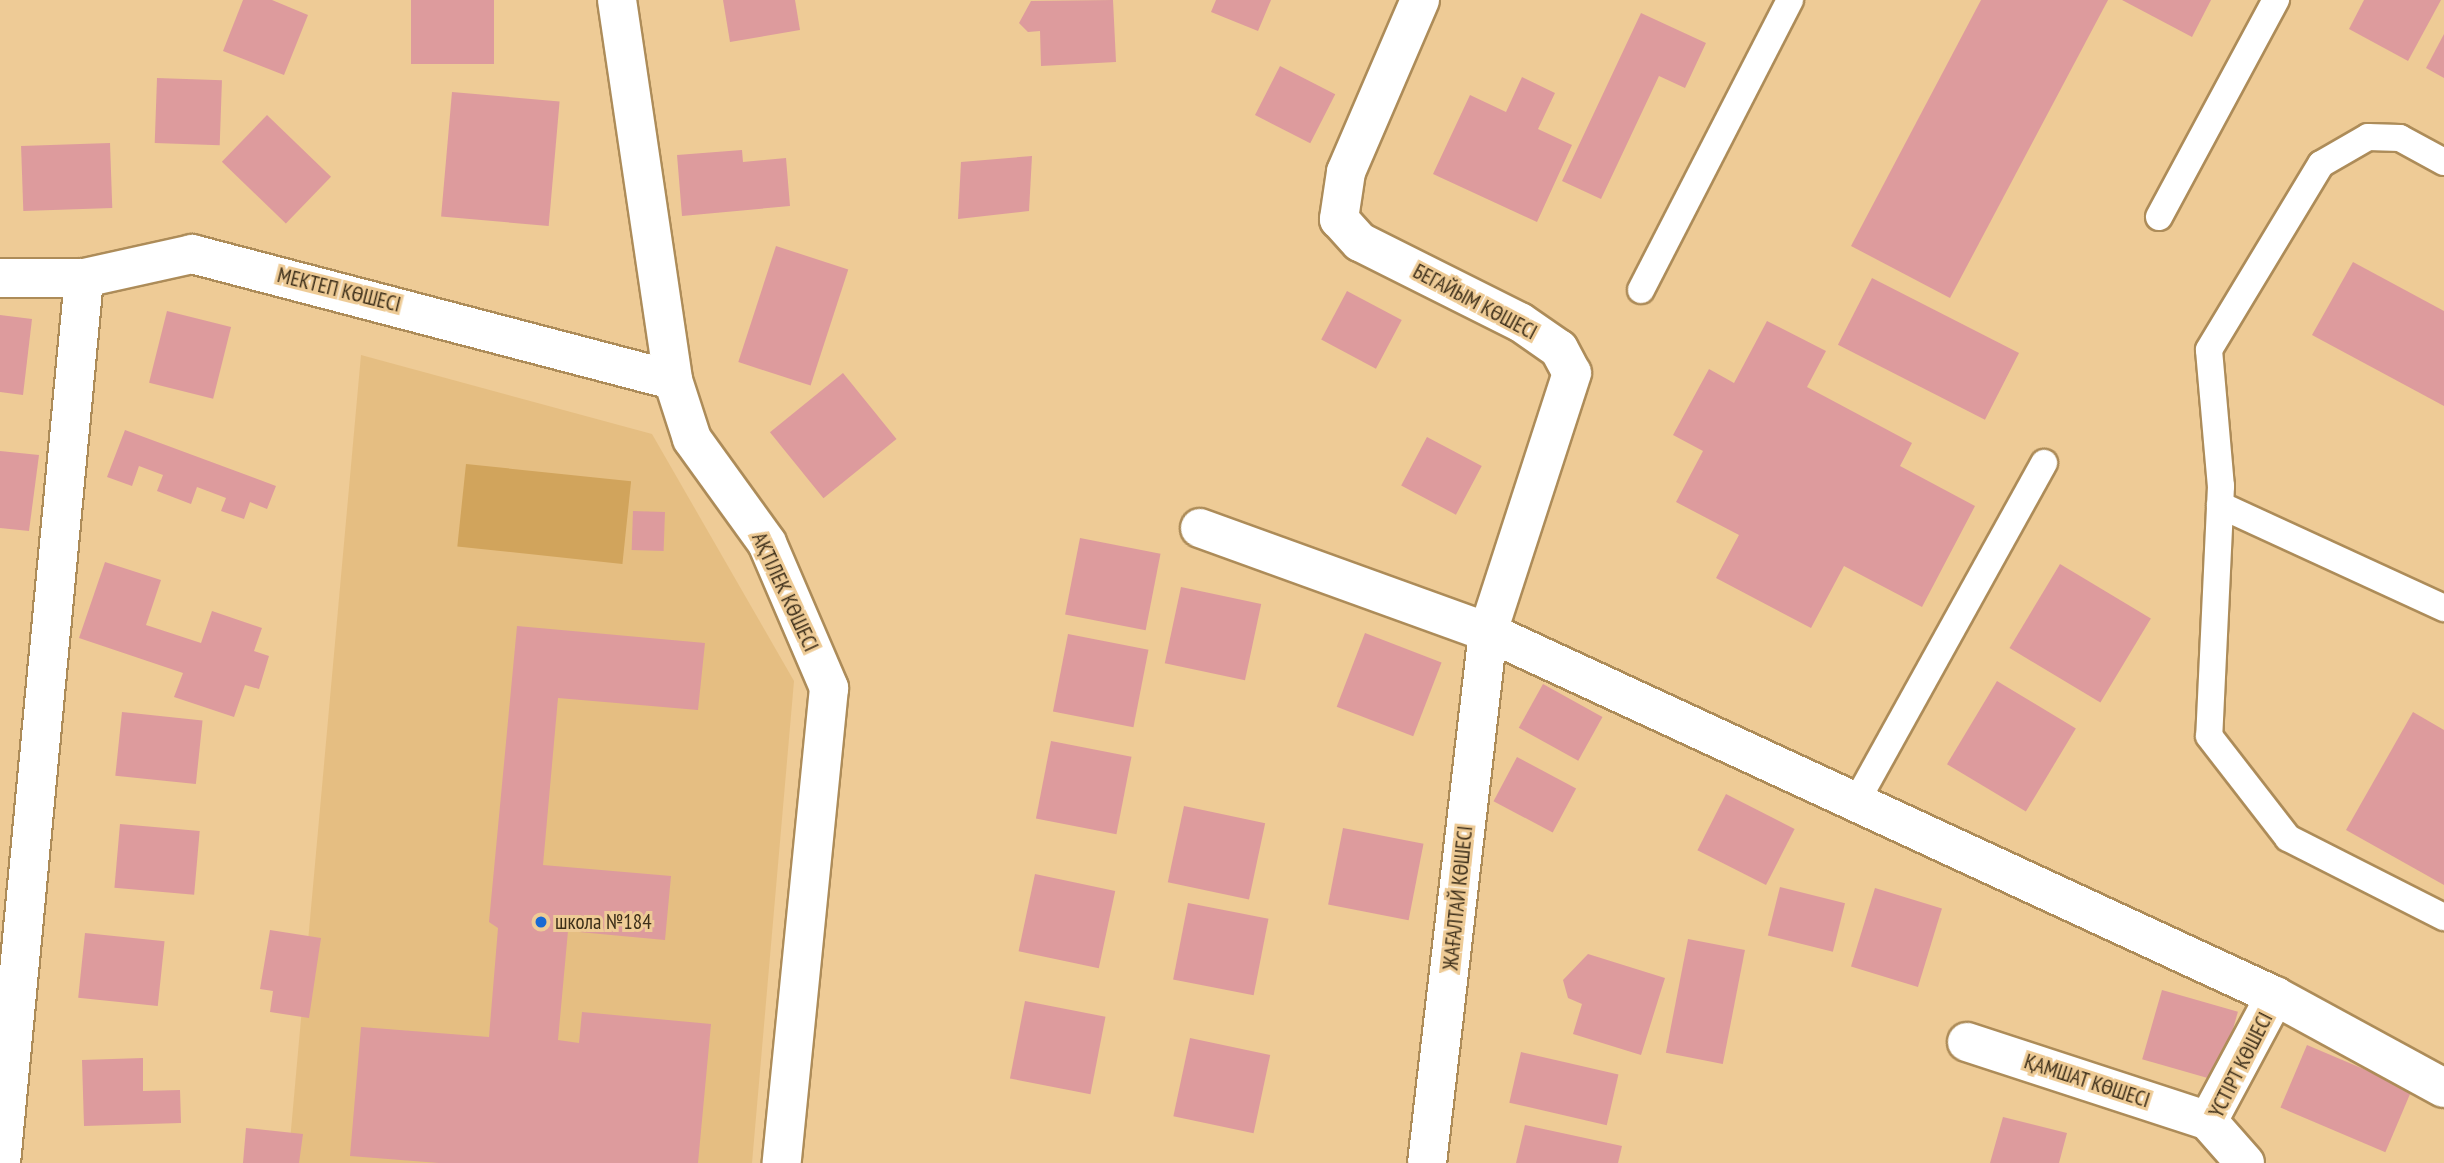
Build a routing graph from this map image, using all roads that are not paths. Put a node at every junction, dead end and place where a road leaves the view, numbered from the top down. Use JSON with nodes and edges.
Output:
{"nodes":[{"id":1,"x":617,"y":0,"type":"edge"},
{"id":2,"x":1420,"y":0,"type":"edge"},
{"id":3,"x":1790,"y":0,"type":"edge"},
{"id":4,"x":2276,"y":0,"type":"edge"},
{"id":5,"x":2444,"y":162,"type":"edge"},
{"id":6,"x":2159,"y":217,"type":"dead end"},
{"id":7,"x":0,"y":278,"type":"edge"},
{"id":8,"x":84,"y":278,"type":"junction"},
{"id":9,"x":1641,"y":290,"type":"dead end"},
{"id":10,"x":673,"y":380,"type":"junction"},
{"id":11,"x":2044,"y":463,"type":"dead end"},
{"id":12,"x":2220,"y":505,"type":"junction"},
{"id":13,"x":1200,"y":528,"type":"dead end"},
{"id":14,"x":2444,"y":608,"type":"edge"},
{"id":15,"x":1488,"y":632,"type":"junction"},
{"id":16,"x":1855,"y":804,"type":"junction"},
{"id":17,"x":2444,"y":917,"type":"edge"},
{"id":18,"x":2275,"y":996,"type":"junction"},
{"id":19,"x":1967,"y":1042,"type":"dead end"},
{"id":20,"x":2444,"y":1088,"type":"edge"},
{"id":21,"x":2208,"y":1121,"type":"junction"},
{"id":22,"x":1,"y":1163,"type":"edge"},
{"id":23,"x":782,"y":1163,"type":"edge"},
{"id":24,"x":1427,"y":1163,"type":"edge"},
{"id":25,"x":2245,"y":1163,"type":"edge"}],
"edges":[{"from":1,"to":10,"type":"street","name":"АҚТІЛЕК КӨШЕСІ"},
{"from":2,"to":15,"type":"street","name":"БЕГАЙЫМ КӨШЕСІ"},
{"from":3,"to":9,"type":"lane"},
{"from":4,"to":6,"type":"lane"},
{"from":5,"to":12,"type":"lane"},
{"from":7,"to":8,"type":"street","name":"МЕКТЕП КӨШЕСІ"},
{"from":8,"to":10,"type":"street","name":"МЕКТЕП КӨШЕСІ"},
{"from":8,"to":22,"type":"street"},
{"from":10,"to":23,"type":"street","name":"АҚТІЛЕК КӨШЕСІ"},
{"from":11,"to":16,"type":"lane"},
{"from":12,"to":14,"type":"lane"},
{"from":12,"to":17,"type":"lane"},
{"from":13,"to":15,"type":"street"},
{"from":15,"to":16,"type":"street"},
{"from":15,"to":24,"type":"street","name":"ЖАҒАЛТАЙ КӨШЕСІ"},
{"from":16,"to":18,"type":"street"},
{"from":18,"to":20,"type":"street"},
{"from":18,"to":21,"type":"street","name":"ҮСТІРТ КӨШЕСІ"},
{"from":19,"to":21,"type":"street","name":"ҚАМШАТ КӨШЕСІ"},
{"from":21,"to":25,"type":"street","name":"ҮСТІРТ КӨШЕСІ"}]}
